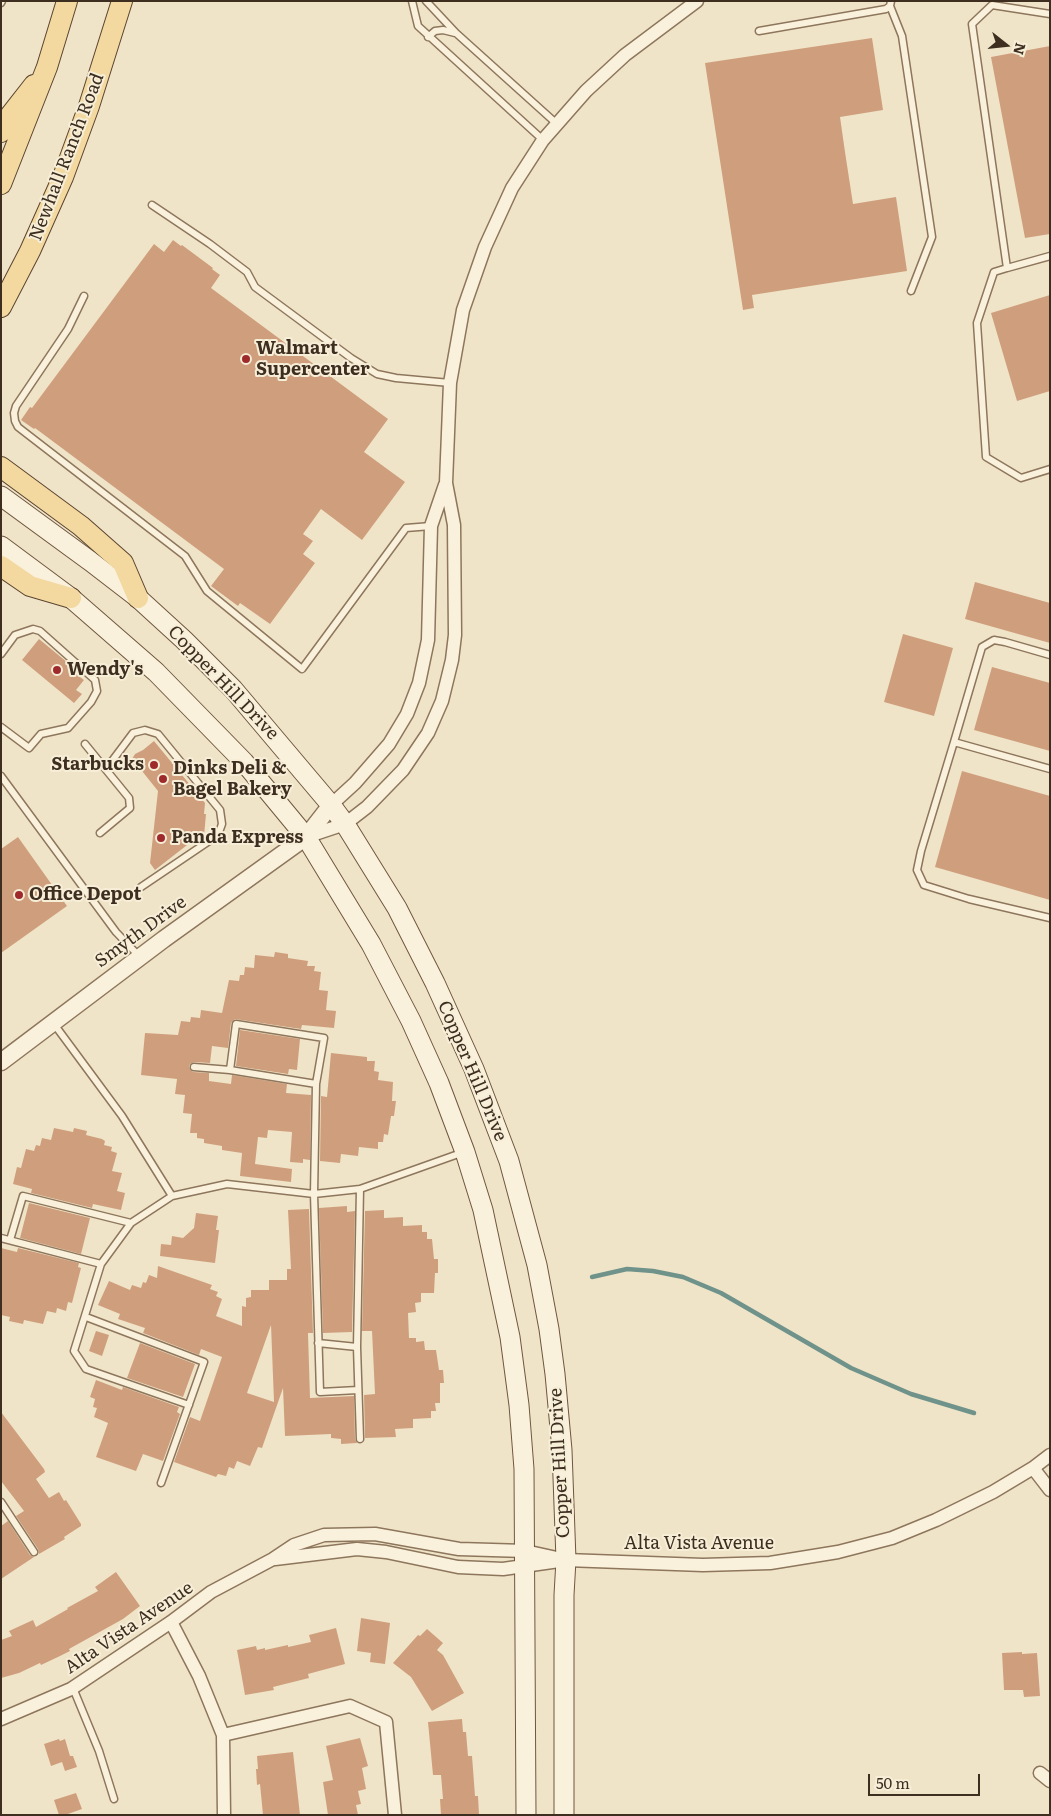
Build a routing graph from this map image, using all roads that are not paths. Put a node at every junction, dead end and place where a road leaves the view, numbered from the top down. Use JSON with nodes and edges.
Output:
{"nodes":[{"id":1,"x":67,"y":1,"type":"edge"},
{"id":2,"x":122,"y":1,"type":"edge"},
{"id":3,"x":412,"y":1,"type":"edge"},
{"id":4,"x":426,"y":1,"type":"edge"},
{"id":5,"x":692,"y":2,"type":"edge"},
{"id":6,"x":890,"y":3,"type":"edge"},
{"id":7,"x":1050,"y":14,"type":"edge"},
{"id":8,"x":759,"y":31,"type":"dead end"},
{"id":9,"x":456,"y":33,"type":"junction"},
{"id":10,"x":428,"y":37,"type":"junction"},
{"id":11,"x":47,"y":68,"type":"junction"},
{"id":12,"x":557,"y":124,"type":"junction"},
{"id":13,"x":1,"y":132,"type":"edge"},
{"id":14,"x":543,"y":140,"type":"junction"},
{"id":15,"x":1,"y":184,"type":"edge"},
{"id":16,"x":152,"y":205,"type":"dead end"},
{"id":17,"x":1050,"y":256,"type":"edge"},
{"id":18,"x":1008,"y":268,"type":"junction"},
{"id":19,"x":911,"y":291,"type":"dead end"},
{"id":20,"x":84,"y":296,"type":"dead end"},
{"id":21,"x":1,"y":308,"type":"edge"},
{"id":22,"x":450,"y":382,"type":"junction"},
{"id":23,"x":1,"y":467,"type":"edge"},
{"id":24,"x":1050,"y":469,"type":"edge"},
{"id":25,"x":446,"y":483,"type":"junction"},
{"id":26,"x":1,"y":496,"type":"edge"},
{"id":27,"x":431,"y":526,"type":"junction"},
{"id":28,"x":1,"y":546,"type":"edge"},
{"id":29,"x":1,"y":566,"type":"edge"},
{"id":30,"x":71,"y":598,"type":"junction"},
{"id":31,"x":138,"y":598,"type":"junction"},
{"id":32,"x":1,"y":654,"type":"edge"},
{"id":33,"x":1050,"y":655,"type":"edge"},
{"id":34,"x":1,"y":727,"type":"edge"},
{"id":35,"x":954,"y":742,"type":"junction"},
{"id":36,"x":85,"y":744,"type":"dead end"},
{"id":37,"x":106,"y":769,"type":"junction"},
{"id":38,"x":1050,"y":769,"type":"edge"},
{"id":39,"x":1,"y":776,"type":"edge"},
{"id":40,"x":331,"y":805,"type":"junction"},
{"id":41,"x":345,"y":824,"type":"junction"},
{"id":42,"x":100,"y":833,"type":"dead end"},
{"id":43,"x":306,"y":837,"type":"junction"},
{"id":44,"x":141,"y":887,"type":"dead end"},
{"id":45,"x":1050,"y":918,"type":"edge"},
{"id":46,"x":140,"y":957,"type":"junction"},
{"id":47,"x":53,"y":1023,"type":"junction"},
{"id":48,"x":1,"y":1062,"type":"edge"},
{"id":49,"x":194,"y":1067,"type":"dead end"},
{"id":50,"x":230,"y":1070,"type":"junction"},
{"id":51,"x":316,"y":1084,"type":"junction"},
{"id":52,"x":465,"y":1152,"type":"junction"},
{"id":53,"x":360,"y":1189,"type":"junction"},
{"id":54,"x":314,"y":1194,"type":"junction"},
{"id":55,"x":172,"y":1196,"type":"junction"},
{"id":56,"x":131,"y":1223,"type":"junction"},
{"id":57,"x":1,"y":1238,"type":"edge"},
{"id":58,"x":10,"y":1240,"type":"junction"},
{"id":59,"x":101,"y":1264,"type":"junction"},
{"id":60,"x":86,"y":1317,"type":"junction"},
{"id":61,"x":318,"y":1343,"type":"junction"},
{"id":62,"x":357,"y":1347,"type":"junction"},
{"id":63,"x":358,"y":1390,"type":"junction"},
{"id":64,"x":190,"y":1405,"type":"junction"},
{"id":65,"x":360,"y":1439,"type":"dead end"},
{"id":66,"x":1050,"y":1455,"type":"edge"},
{"id":67,"x":1033,"y":1468,"type":"junction"},
{"id":68,"x":161,"y":1483,"type":"dead end"},
{"id":69,"x":1050,"y":1490,"type":"edge"},
{"id":70,"x":1,"y":1502,"type":"edge"},
{"id":71,"x":34,"y":1552,"type":"dead end"},
{"id":72,"x":272,"y":1559,"type":"junction"},
{"id":73,"x":525,"y":1559,"type":"junction"},
{"id":74,"x":566,"y":1560,"type":"junction"},
{"id":75,"x":172,"y":1622,"type":"junction"},
{"id":76,"x":73,"y":1688,"type":"junction"},
{"id":77,"x":1,"y":1719,"type":"edge"},
{"id":78,"x":223,"y":1735,"type":"junction"},
{"id":79,"x":114,"y":1799,"type":"dead end"},
{"id":80,"x":224,"y":1815,"type":"edge"},
{"id":81,"x":396,"y":1815,"type":"edge"},
{"id":82,"x":526,"y":1815,"type":"edge"},
{"id":83,"x":564,"y":1815,"type":"edge"}],
"edges":[{"from":1,"to":11,"type":"main road"},
{"from":2,"to":21,"type":"main road","name":"Newhall Ranch Road"},
{"from":3,"to":10,"type":"lane"},
{"from":4,"to":9,"type":"lane"},
{"from":5,"to":12,"type":"street"},
{"from":6,"to":8,"type":"lane"},
{"from":6,"to":19,"type":"lane"},
{"from":7,"to":18,"type":"lane"},
{"from":9,"to":10,"type":"lane"},
{"from":9,"to":12,"type":"lane"},
{"from":10,"to":14,"type":"lane"},
{"from":11,"to":13,"type":"main road"},
{"from":11,"to":15,"type":"main road"},
{"from":12,"to":14,"type":"street"},
{"from":14,"to":22,"type":"street"},
{"from":16,"to":22,"type":"lane"},
{"from":17,"to":18,"type":"lane"},
{"from":18,"to":24,"type":"lane"},
{"from":20,"to":27,"type":"lane"},
{"from":22,"to":25,"type":"street"},
{"from":23,"to":31,"type":"main road"},
{"from":25,"to":27,"type":"street"},
{"from":25,"to":41,"type":"street"},
{"from":26,"to":31,"type":"main road","name":"Copper Hill Drive"},
{"from":27,"to":40,"type":"street"},
{"from":28,"to":30,"type":"main road","name":"Copper Hill Drive"},
{"from":29,"to":30,"type":"main road"},
{"from":30,"to":43,"type":"main road","name":"Copper Hill Drive"},
{"from":31,"to":40,"type":"main road","name":"Copper Hill Drive"},
{"from":32,"to":34,"type":"lane"},
{"from":33,"to":35,"type":"lane"},
{"from":35,"to":38,"type":"lane"},
{"from":35,"to":45,"type":"lane"},
{"from":36,"to":37,"type":"lane"},
{"from":37,"to":42,"type":"lane"},
{"from":37,"to":44,"type":"lane"},
{"from":39,"to":46,"type":"lane"},
{"from":40,"to":41,"type":"main road","name":"Copper Hill Drive"},
{"from":40,"to":43,"type":"street","name":"Smyth Drive"},
{"from":41,"to":43,"type":"street"},
{"from":41,"to":74,"type":"main road","name":"Copper Hill Drive"},
{"from":43,"to":46,"type":"street","name":"Smyth Drive"},
{"from":43,"to":52,"type":"main road","name":"Copper Hill Drive"},
{"from":46,"to":47,"type":"street","name":"Smyth Drive"},
{"from":47,"to":48,"type":"street","name":"Smyth Drive"},
{"from":47,"to":55,"type":"lane"},
{"from":49,"to":50,"type":"lane"},
{"from":50,"to":51,"type":"lane"},
{"from":50,"to":51,"type":"lane"},
{"from":51,"to":54,"type":"lane"},
{"from":52,"to":53,"type":"lane"},
{"from":52,"to":73,"type":"main road","name":"Copper Hill Drive"},
{"from":53,"to":54,"type":"lane"},
{"from":53,"to":62,"type":"lane"},
{"from":54,"to":55,"type":"lane"},
{"from":54,"to":61,"type":"lane"},
{"from":55,"to":56,"type":"lane"},
{"from":56,"to":58,"type":"lane"},
{"from":56,"to":59,"type":"lane"},
{"from":57,"to":58,"type":"lane"},
{"from":58,"to":59,"type":"lane"},
{"from":59,"to":60,"type":"lane"},
{"from":60,"to":64,"type":"lane"},
{"from":60,"to":64,"type":"lane"},
{"from":61,"to":62,"type":"lane"},
{"from":61,"to":63,"type":"lane"},
{"from":62,"to":63,"type":"lane"},
{"from":63,"to":65,"type":"lane"},
{"from":64,"to":68,"type":"lane"},
{"from":66,"to":67,"type":"street","name":"Alta Vista Avenue"},
{"from":67,"to":69,"type":"street"},
{"from":67,"to":74,"type":"street","name":"Alta Vista Avenue"},
{"from":70,"to":71,"type":"lane"},
{"from":72,"to":73,"type":"street","name":"Alta Vista Avenue"},
{"from":72,"to":73,"type":"street","name":"Alta Vista Avenue"},
{"from":72,"to":75,"type":"street","name":"Alta Vista Avenue"},
{"from":73,"to":74,"type":"street","name":"Alta Vista Avenue"},
{"from":73,"to":82,"type":"main road","name":"Copper Hill Drive"},
{"from":74,"to":83,"type":"main road","name":"Copper Hill Drive"},
{"from":75,"to":76,"type":"street","name":"Alta Vista Avenue"},
{"from":75,"to":78,"type":"street"},
{"from":76,"to":77,"type":"street","name":"Alta Vista Avenue"},
{"from":76,"to":79,"type":"lane"},
{"from":78,"to":80,"type":"street"},
{"from":78,"to":81,"type":"street"}]}
